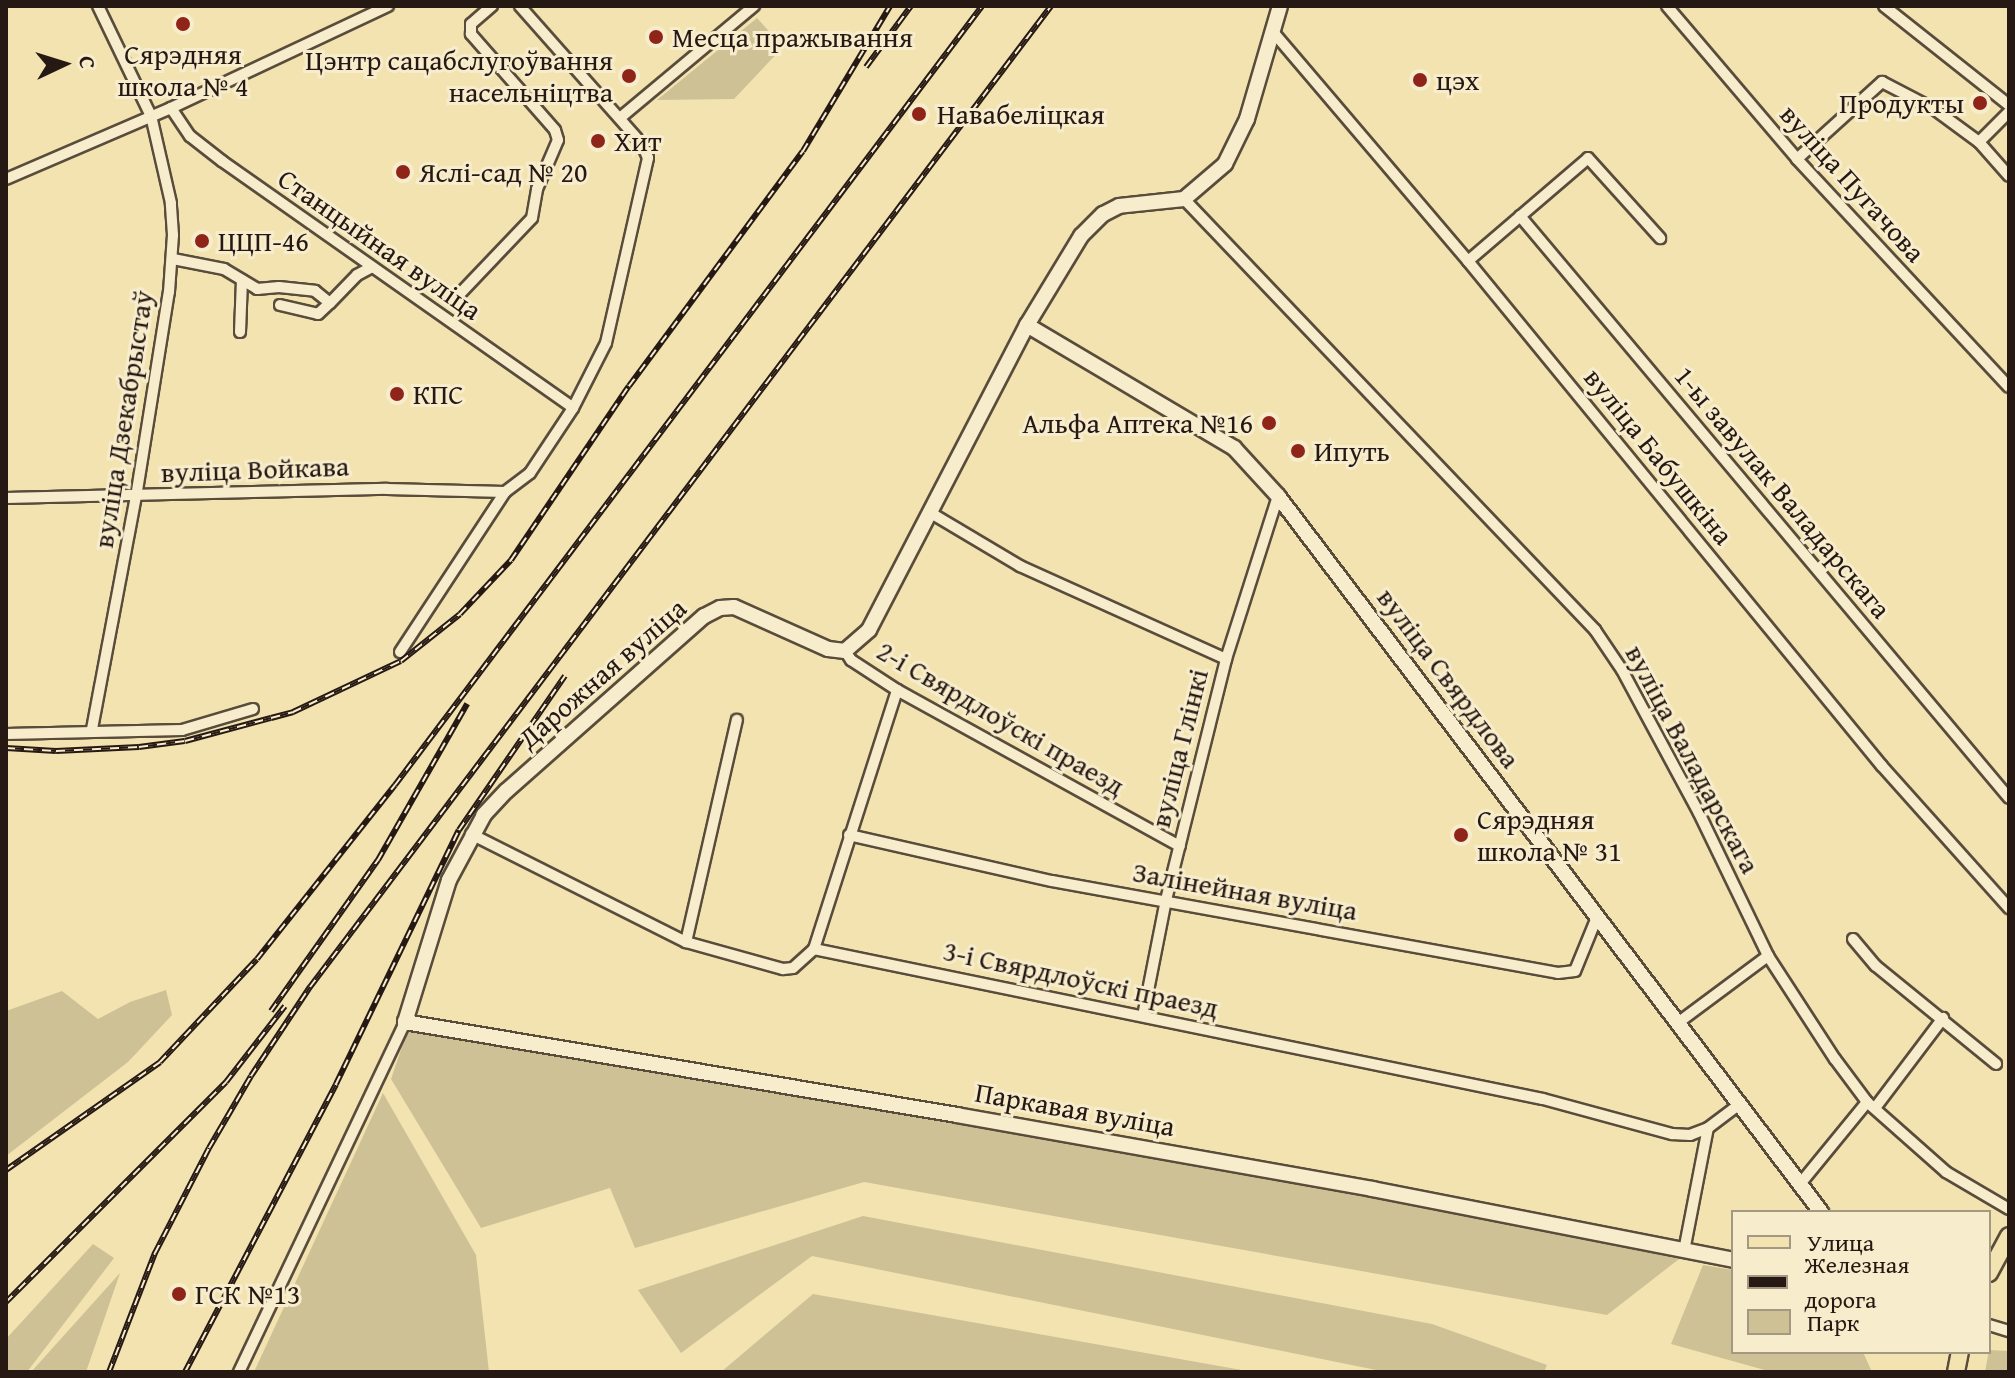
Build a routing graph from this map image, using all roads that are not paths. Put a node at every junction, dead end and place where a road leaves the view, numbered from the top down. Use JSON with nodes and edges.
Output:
{"nodes":[{"id":1,"x":98,"y":6,"type":"edge"},
{"id":2,"x":388,"y":6,"type":"edge"},
{"id":3,"x":492,"y":6,"type":"edge"},
{"id":4,"x":520,"y":6,"type":"edge"},
{"id":5,"x":754,"y":6,"type":"edge"},
{"id":6,"x":1280,"y":6,"type":"edge"},
{"id":7,"x":1667,"y":6,"type":"edge"},
{"id":8,"x":1884,"y":6,"type":"edge"},
{"id":9,"x":1274,"y":33,"type":"junction"},
{"id":10,"x":2009,"y":105,"type":"edge"},
{"id":11,"x":171,"y":108,"type":"junction"},
{"id":12,"x":2009,"y":112,"type":"edge"},
{"id":13,"x":151,"y":116,"type":"junction"},
{"id":14,"x":620,"y":118,"type":"junction"},
{"id":15,"x":1979,"y":142,"type":"junction"},
{"id":16,"x":1797,"y":159,"type":"junction"},
{"id":17,"x":2009,"y":176,"type":"edge"},
{"id":18,"x":6,"y":179,"type":"edge"},
{"id":19,"x":1184,"y":199,"type":"junction"},
{"id":20,"x":1520,"y":216,"type":"junction"},
{"id":21,"x":1660,"y":238,"type":"dead end"},
{"id":22,"x":173,"y":259,"type":"junction"},
{"id":23,"x":1468,"y":261,"type":"junction"},
{"id":24,"x":372,"y":267,"type":"junction"},
{"id":25,"x":242,"y":280,"type":"junction"},
{"id":26,"x":454,"y":300,"type":"dead end"},
{"id":27,"x":330,"y":303,"type":"junction"},
{"id":28,"x":280,"y":305,"type":"dead end"},
{"id":29,"x":1027,"y":325,"type":"junction"},
{"id":30,"x":240,"y":332,"type":"dead end"},
{"id":31,"x":2009,"y":387,"type":"edge"},
{"id":32,"x":573,"y":408,"type":"junction"},
{"id":33,"x":505,"y":492,"type":"junction"},
{"id":34,"x":1278,"y":496,"type":"junction"},
{"id":35,"x":136,"y":497,"type":"junction"},
{"id":36,"x":6,"y":498,"type":"edge"},
{"id":37,"x":931,"y":513,"type":"junction"},
{"id":38,"x":845,"y":651,"type":"junction"},
{"id":39,"x":400,"y":652,"type":"dead end"},
{"id":40,"x":1226,"y":659,"type":"junction"},
{"id":41,"x":897,"y":690,"type":"junction"},
{"id":42,"x":253,"y":709,"type":"dead end"},
{"id":43,"x":737,"y":720,"type":"dead end"},
{"id":44,"x":92,"y":729,"type":"junction"},
{"id":45,"x":6,"y":734,"type":"edge"},
{"id":46,"x":2009,"y":798,"type":"edge"},
{"id":47,"x":471,"y":834,"type":"junction"},
{"id":48,"x":849,"y":835,"type":"junction"},
{"id":49,"x":1180,"y":846,"type":"junction"},
{"id":50,"x":1166,"y":900,"type":"junction"},
{"id":51,"x":2009,"y":908,"type":"edge"},
{"id":52,"x":1597,"y":917,"type":"junction"},
{"id":53,"x":1853,"y":939,"type":"dead end"},
{"id":54,"x":686,"y":942,"type":"junction"},
{"id":55,"x":814,"y":949,"type":"junction"},
{"id":56,"x":1768,"y":956,"type":"junction"},
{"id":57,"x":1143,"y":1016,"type":"junction"},
{"id":58,"x":1943,"y":1018,"type":"junction"},
{"id":59,"x":405,"y":1022,"type":"junction"},
{"id":60,"x":1679,"y":1022,"type":"junction"},
{"id":61,"x":1996,"y":1064,"type":"dead end"},
{"id":62,"x":1738,"y":1105,"type":"junction"},
{"id":63,"x":1871,"y":1105,"type":"junction"},
{"id":64,"x":1708,"y":1128,"type":"junction"},
{"id":65,"x":1800,"y":1184,"type":"junction"},
{"id":66,"x":2009,"y":1209,"type":"edge"},
{"id":67,"x":1820,"y":1210,"type":"edge"},
{"id":68,"x":2009,"y":1236,"type":"edge"},
{"id":69,"x":1684,"y":1251,"type":"junction"},
{"id":70,"x":1731,"y":1260,"type":"edge"},
{"id":71,"x":1991,"y":1269,"type":"edge"},
{"id":72,"x":239,"y":1372,"type":"edge"}],
"edges":[{"from":1,"to":13,"type":"street","name":"вуліца Дзекабрыстаў"},
{"from":2,"to":11,"type":"street"},
{"from":3,"to":26,"type":"street"},
{"from":4,"to":14,"type":"street"},
{"from":5,"to":14,"type":"street"},
{"from":6,"to":9,"type":"street"},
{"from":7,"to":16,"type":"street","name":"вуліца Пугачова"},
{"from":8,"to":10,"type":"street"},
{"from":9,"to":19,"type":"street"},
{"from":9,"to":23,"type":"street","name":"вуліца Бабушкіна"},
{"from":11,"to":13,"type":"street"},
{"from":11,"to":24,"type":"street","name":"Станцыйная вуліца"},
{"from":12,"to":15,"type":"street"},
{"from":13,"to":18,"type":"street"},
{"from":13,"to":22,"type":"street","name":"вуліца Дзекабрыстаў"},
{"from":14,"to":32,"type":"street"},
{"from":15,"to":16,"type":"street"},
{"from":15,"to":17,"type":"street"},
{"from":16,"to":31,"type":"street","name":"вуліца Пугачова"},
{"from":19,"to":29,"type":"street"},
{"from":19,"to":56,"type":"street","name":"вуліца Валадарскага"},
{"from":20,"to":21,"type":"street"},
{"from":20,"to":23,"type":"street"},
{"from":20,"to":46,"type":"street","name":"1-ы завулак Валадарскага"},
{"from":22,"to":25,"type":"street"},
{"from":22,"to":35,"type":"street","name":"вуліца Дзекабрыстаў"},
{"from":23,"to":51,"type":"street","name":"вуліца Бабушкіна"},
{"from":24,"to":27,"type":"street"},
{"from":24,"to":32,"type":"street","name":"Станцыйная вуліца"},
{"from":25,"to":27,"type":"street"},
{"from":25,"to":30,"type":"street"},
{"from":27,"to":28,"type":"street"},
{"from":29,"to":34,"type":"street","name":"вуліца Свярдлова"},
{"from":29,"to":37,"type":"street"},
{"from":32,"to":33,"type":"street"},
{"from":33,"to":35,"type":"street","name":"вуліца Войкава"},
{"from":33,"to":39,"type":"street"},
{"from":34,"to":40,"type":"street","name":"вуліца Глінкі"},
{"from":34,"to":52,"type":"street","name":"вуліца Свярдлова"},
{"from":35,"to":36,"type":"street","name":"вуліца Войкава"},
{"from":35,"to":44,"type":"street","name":"вуліца Дзекабрыстаў"},
{"from":37,"to":38,"type":"street"},
{"from":37,"to":40,"type":"street"},
{"from":38,"to":41,"type":"street","name":"2-і Свярдлоўскі праезд"},
{"from":38,"to":47,"type":"street","name":"Дарожная вуліца"},
{"from":40,"to":49,"type":"street","name":"вуліца Глінкі"},
{"from":41,"to":48,"type":"street"},
{"from":41,"to":49,"type":"street","name":"2-і Свярдлоўскі праезд"},
{"from":42,"to":44,"type":"street"},
{"from":43,"to":54,"type":"street"},
{"from":44,"to":45,"type":"street"},
{"from":47,"to":54,"type":"street"},
{"from":47,"to":59,"type":"street","name":"Дарожная вуліца"},
{"from":48,"to":50,"type":"street","name":"Залінейная вуліца"},
{"from":48,"to":55,"type":"street"},
{"from":49,"to":50,"type":"street","name":"вуліца Глінкі"},
{"from":50,"to":52,"type":"street","name":"Залінейная вуліца"},
{"from":50,"to":57,"type":"street","name":"вуліца Глінкі"},
{"from":52,"to":60,"type":"street","name":"вуліца Свярдлова"},
{"from":53,"to":58,"type":"street"},
{"from":54,"to":55,"type":"street"},
{"from":55,"to":57,"type":"street","name":"3-і Свярдлоўскі праезд"},
{"from":56,"to":60,"type":"street"},
{"from":56,"to":63,"type":"street","name":"вуліца Валадарскага"},
{"from":57,"to":64,"type":"street","name":"3-і Свярдлоўскі праезд"},
{"from":58,"to":61,"type":"street"},
{"from":58,"to":63,"type":"street"},
{"from":59,"to":69,"type":"street","name":"Паркавая вуліца"},
{"from":59,"to":72,"type":"street","name":"Дарожная вуліца"},
{"from":60,"to":62,"type":"street","name":"вуліца Свярдлова"},
{"from":62,"to":64,"type":"street"},
{"from":62,"to":65,"type":"street","name":"вуліца Свярдлова"},
{"from":63,"to":65,"type":"street"},
{"from":63,"to":66,"type":"street","name":"вуліца Валадарскага"},
{"from":64,"to":69,"type":"street"},
{"from":65,"to":67,"type":"street","name":"вуліца Свярдлова"},
{"from":68,"to":71,"type":"main road"},
{"from":69,"to":70,"type":"street","name":"Паркавая вуліца"}]}
